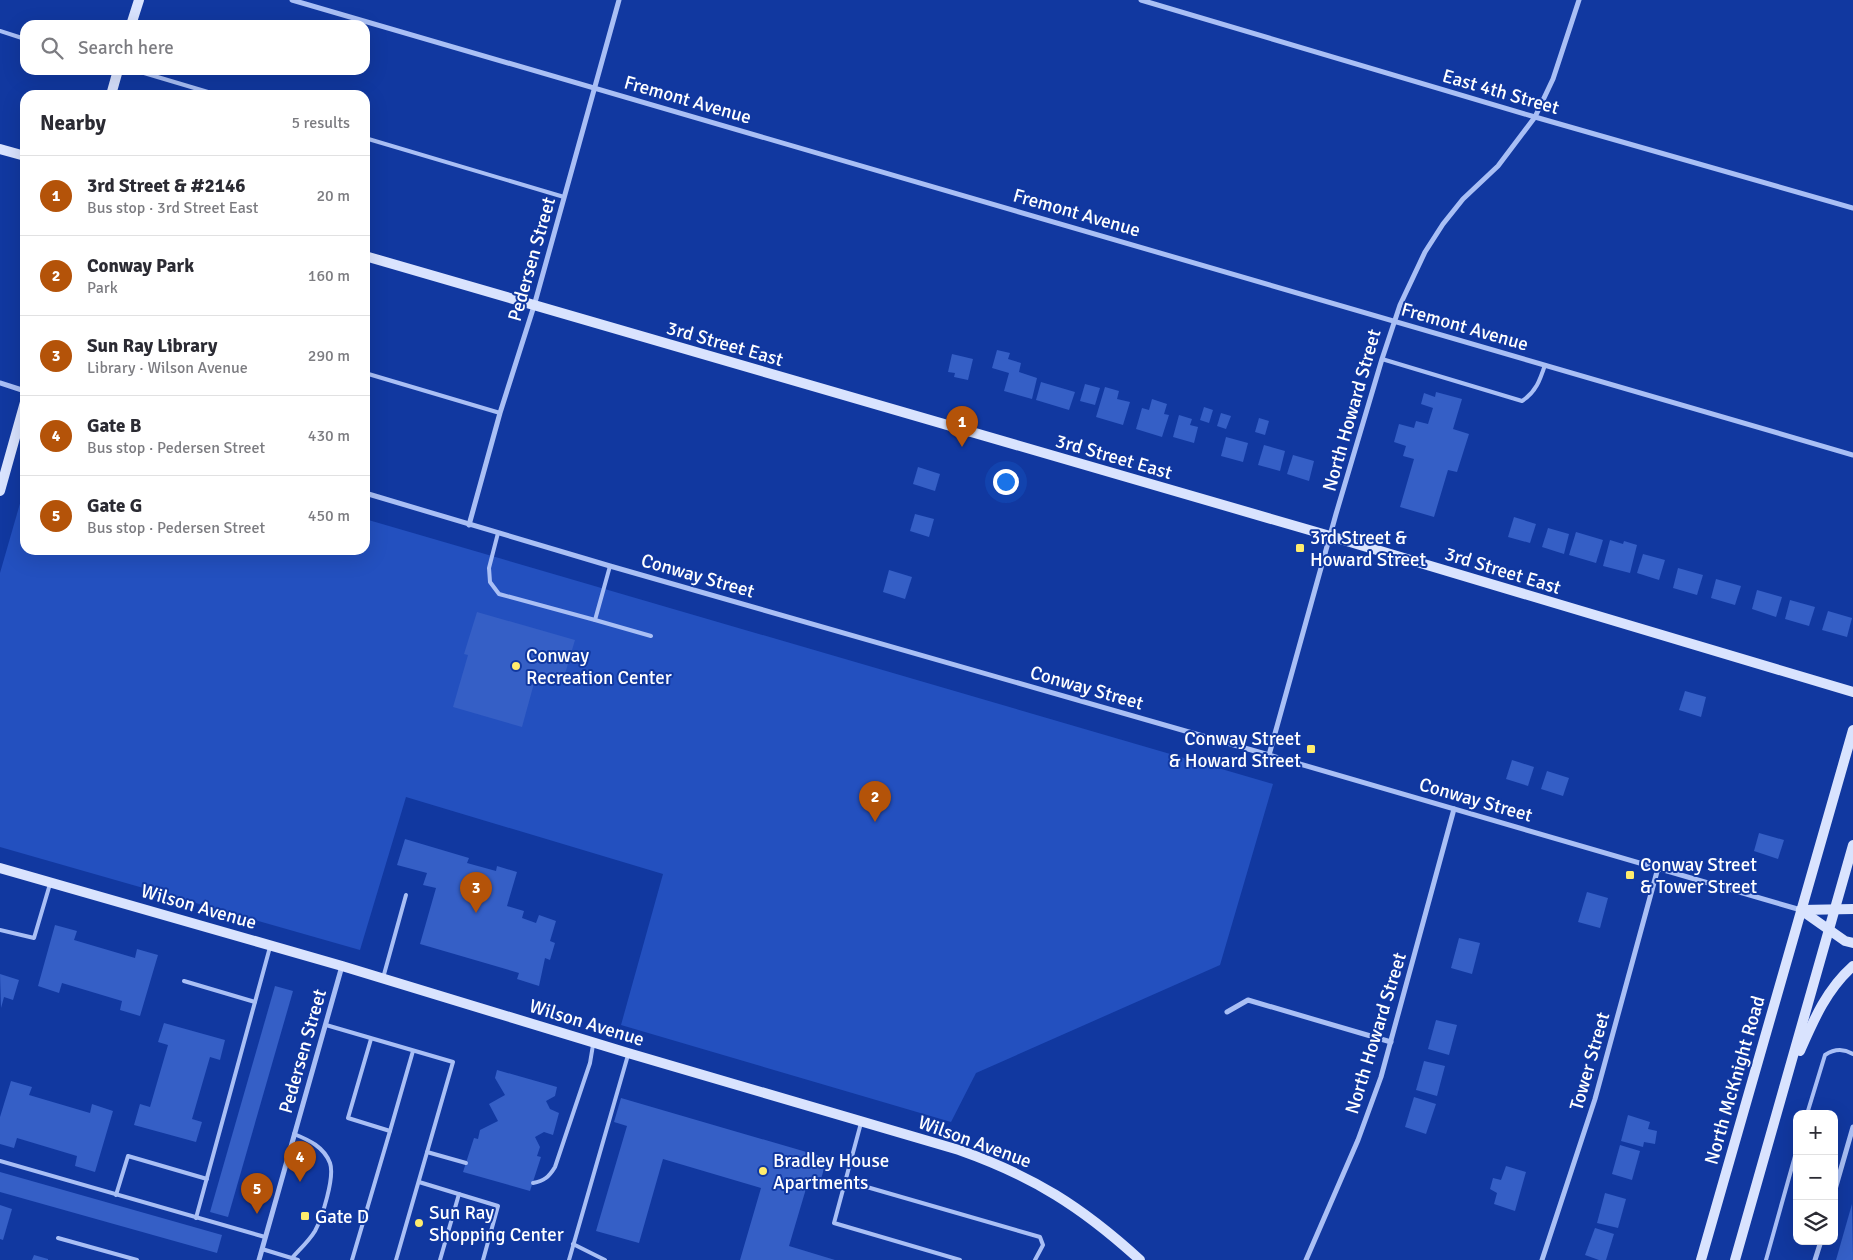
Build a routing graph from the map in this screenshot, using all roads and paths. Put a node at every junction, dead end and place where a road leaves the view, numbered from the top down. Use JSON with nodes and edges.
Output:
{"nodes":[{"id":1,"x":139,"y":0,"type":"edge"},
{"id":2,"x":292,"y":0,"type":"edge"},
{"id":3,"x":619,"y":0,"type":"edge"},
{"id":4,"x":1141,"y":0,"type":"edge"},
{"id":5,"x":1579,"y":0,"type":"edge"},
{"id":6,"x":133,"y":20,"type":"edge"},
{"id":7,"x":361,"y":20,"type":"edge"},
{"id":8,"x":370,"y":22,"type":"edge"},
{"id":9,"x":0,"y":31,"type":"edge"},
{"id":10,"x":20,"y":37,"type":"edge"},
{"id":11,"x":117,"y":75,"type":"edge"},
{"id":12,"x":151,"y":75,"type":"edge"},
{"id":13,"x":594,"y":87,"type":"junction"},
{"id":14,"x":112,"y":90,"type":"edge"},
{"id":15,"x":201,"y":90,"type":"edge"},
{"id":16,"x":1535,"y":117,"type":"junction"},
{"id":17,"x":370,"y":140,"type":"edge"},
{"id":18,"x":0,"y":148,"type":"edge"},
{"id":19,"x":20,"y":154,"type":"edge"},
{"id":20,"x":564,"y":198,"type":"junction"},
{"id":21,"x":1853,"y":208,"type":"edge"},
{"id":22,"x":370,"y":257,"type":"edge"},
{"id":23,"x":534,"y":306,"type":"junction"},
{"id":24,"x":1394,"y":321,"type":"junction"},
{"id":25,"x":1382,"y":359,"type":"junction"},
{"id":26,"x":1545,"y":365,"type":"junction"},
{"id":27,"x":370,"y":375,"type":"edge"},
{"id":28,"x":0,"y":383,"type":"edge"},
{"id":29,"x":20,"y":389,"type":"edge"},
{"id":30,"x":500,"y":413,"type":"junction"},
{"id":31,"x":20,"y":420,"type":"edge"},
{"id":32,"x":1853,"y":455,"type":"edge"},
{"id":33,"x":0,"y":491,"type":"edge"},
{"id":34,"x":370,"y":495,"type":"edge"},
{"id":35,"x":469,"y":525,"type":"junction"},
{"id":36,"x":498,"y":533,"type":"junction"},
{"id":37,"x":1330,"y":536,"type":"junction"},
{"id":38,"x":610,"y":566,"type":"junction"},
{"id":39,"x":595,"y":620,"type":"junction"},
{"id":40,"x":651,"y":636,"type":"dead end"},
{"id":41,"x":1853,"y":692,"type":"edge"},
{"id":42,"x":1853,"y":730,"type":"edge"},
{"id":43,"x":1269,"y":755,"type":"junction"},
{"id":44,"x":1454,"y":809,"type":"junction"},
{"id":45,"x":1853,"y":845,"type":"edge"},
{"id":46,"x":0,"y":868,"type":"edge"},
{"id":47,"x":1658,"y":868,"type":"junction"},
{"id":48,"x":50,"y":882,"type":"junction"},
{"id":49,"x":406,"y":895,"type":"dead end"},
{"id":50,"x":1853,"y":909,"type":"edge"},
{"id":51,"x":1801,"y":910,"type":"junction"},
{"id":52,"x":1834,"y":910,"type":"junction"},
{"id":53,"x":1829,"y":929,"type":"junction"},
{"id":54,"x":0,"y":930,"type":"edge"},
{"id":55,"x":1853,"y":943,"type":"edge"},
{"id":56,"x":270,"y":945,"type":"junction"},
{"id":57,"x":342,"y":966,"type":"junction"},
{"id":58,"x":1853,"y":966,"type":"edge"},
{"id":59,"x":383,"y":978,"type":"junction"},
{"id":60,"x":184,"y":981,"type":"dead end"},
{"id":61,"x":255,"y":1002,"type":"junction"},
{"id":62,"x":1227,"y":1012,"type":"dead end"},
{"id":63,"x":326,"y":1025,"type":"junction"},
{"id":64,"x":371,"y":1038,"type":"junction"},
{"id":65,"x":594,"y":1042,"type":"junction"},
{"id":66,"x":1391,"y":1042,"type":"junction"},
{"id":67,"x":413,"y":1050,"type":"junction"},
{"id":68,"x":628,"y":1053,"type":"junction"},
{"id":69,"x":1853,"y":1054,"type":"edge"},
{"id":70,"x":1785,"y":1084,"type":"junction"},
{"id":71,"x":1807,"y":1110,"type":"edge"},
{"id":72,"x":862,"y":1121,"type":"junction"},
{"id":73,"x":1853,"y":1127,"type":"edge"},
{"id":74,"x":390,"y":1131,"type":"junction"},
{"id":75,"x":294,"y":1134,"type":"junction"},
{"id":76,"x":427,"y":1152,"type":"junction"},
{"id":77,"x":1795,"y":1155,"type":"edge"},
{"id":78,"x":0,"y":1161,"type":"edge"},
{"id":79,"x":466,"y":1163,"type":"dead end"},
{"id":80,"x":207,"y":1179,"type":"junction"},
{"id":81,"x":1838,"y":1179,"type":"edge"},
{"id":82,"x":846,"y":1180,"type":"junction"},
{"id":83,"x":419,"y":1182,"type":"junction"},
{"id":84,"x":533,"y":1183,"type":"dead end"},
{"id":85,"x":116,"y":1194,"type":"junction"},
{"id":86,"x":458,"y":1194,"type":"junction"},
{"id":87,"x":196,"y":1218,"type":"junction"},
{"id":88,"x":265,"y":1237,"type":"junction"},
{"id":89,"x":58,"y":1238,"type":"dead end"},
{"id":90,"x":573,"y":1244,"type":"junction"},
{"id":91,"x":1820,"y":1245,"type":"edge"},
{"id":92,"x":262,"y":1249,"type":"junction"},
{"id":93,"x":292,"y":1258,"type":"junction"},
{"id":94,"x":137,"y":1260,"type":"edge"},
{"id":95,"x":259,"y":1260,"type":"edge"},
{"id":96,"x":298,"y":1260,"type":"edge"},
{"id":97,"x":352,"y":1260,"type":"edge"},
{"id":98,"x":396,"y":1260,"type":"edge"},
{"id":99,"x":440,"y":1260,"type":"edge"},
{"id":100,"x":483,"y":1260,"type":"edge"},
{"id":101,"x":569,"y":1260,"type":"edge"},
{"id":102,"x":605,"y":1260,"type":"edge"},
{"id":103,"x":960,"y":1260,"type":"edge"},
{"id":104,"x":1034,"y":1260,"type":"edge"},
{"id":105,"x":1140,"y":1260,"type":"edge"},
{"id":106,"x":1306,"y":1260,"type":"edge"},
{"id":107,"x":1542,"y":1260,"type":"edge"},
{"id":108,"x":1701,"y":1260,"type":"edge"},
{"id":109,"x":1736,"y":1260,"type":"edge"},
{"id":110,"x":1766,"y":1260,"type":"edge"},
{"id":111,"x":1815,"y":1260,"type":"edge"}],
"edges":[{"from":1,"to":6,"type":"street"},
{"from":2,"to":7,"type":"street","name":"Fremont Avenue"},
{"from":3,"to":13,"type":"street","name":"Pedersen Street"},
{"from":4,"to":16,"type":"street","name":"East 4th Street"},
{"from":5,"to":16,"type":"street","name":"North Howard Street"},
{"from":8,"to":13,"type":"street","name":"Fremont Avenue"},
{"from":9,"to":10,"type":"lane"},
{"from":11,"to":14,"type":"street"},
{"from":12,"to":15,"type":"lane"},
{"from":13,"to":20,"type":"street","name":"Pedersen Street"},
{"from":13,"to":24,"type":"street","name":"Fremont Avenue"},
{"from":16,"to":21,"type":"street","name":"East 4th Street"},
{"from":16,"to":24,"type":"street","name":"North Howard Street"},
{"from":17,"to":20,"type":"lane"},
{"from":18,"to":19,"type":"street"},
{"from":20,"to":23,"type":"street","name":"Pedersen Street"},
{"from":22,"to":23,"type":"street","name":"3rd Street East"},
{"from":23,"to":30,"type":"street","name":"Pedersen Street"},
{"from":23,"to":37,"type":"street","name":"3rd Street East"},
{"from":24,"to":25,"type":"street","name":"North Howard Street"},
{"from":24,"to":26,"type":"street","name":"Fremont Avenue"},
{"from":25,"to":26,"type":"lane"},
{"from":25,"to":37,"type":"street","name":"North Howard Street"},
{"from":26,"to":32,"type":"street","name":"Fremont Avenue"},
{"from":27,"to":30,"type":"lane"},
{"from":28,"to":29,"type":"street"},
{"from":30,"to":35,"type":"street","name":"Pedersen Street"},
{"from":31,"to":33,"type":"street"},
{"from":34,"to":35,"type":"street","name":"Conway Street"},
{"from":35,"to":36,"type":"street","name":"Conway Street"},
{"from":36,"to":38,"type":"street","name":"Conway Street"},
{"from":36,"to":39,"type":"lane"},
{"from":37,"to":41,"type":"street","name":"3rd Street East"},
{"from":37,"to":43,"type":"street","name":"North Howard Street"},
{"from":38,"to":39,"type":"lane"},
{"from":38,"to":43,"type":"street","name":"Conway Street"},
{"from":39,"to":40,"type":"lane"},
{"from":42,"to":51,"type":"street","name":"North McKnight Road"},
{"from":43,"to":44,"type":"street","name":"Conway Street"},
{"from":44,"to":47,"type":"street","name":"Conway Street"},
{"from":44,"to":66,"type":"street","name":"North Howard Street"},
{"from":45,"to":52,"type":"street"},
{"from":46,"to":48,"type":"street","name":"Wilson Avenue"},
{"from":47,"to":51,"type":"street","name":"Conway Street"},
{"from":47,"to":107,"type":"street","name":"Tower Street"},
{"from":48,"to":54,"type":"lane"},
{"from":48,"to":56,"type":"street","name":"Wilson Avenue"},
{"from":49,"to":59,"type":"lane"},
{"from":50,"to":52,"type":"street"},
{"from":51,"to":52,"type":"street"},
{"from":51,"to":53,"type":"street"},
{"from":51,"to":108,"type":"street","name":"North McKnight Road"},
{"from":52,"to":53,"type":"street"},
{"from":53,"to":55,"type":"street"},
{"from":53,"to":70,"type":"street"},
{"from":56,"to":57,"type":"street","name":"Wilson Avenue"},
{"from":56,"to":61,"type":"lane"},
{"from":57,"to":59,"type":"street","name":"Wilson Avenue"},
{"from":57,"to":63,"type":"street","name":"Pedersen Street"},
{"from":58,"to":70,"type":"street"},
{"from":59,"to":65,"type":"street","name":"Wilson Avenue"},
{"from":60,"to":61,"type":"lane"},
{"from":61,"to":80,"type":"lane"},
{"from":62,"to":66,"type":"street"},
{"from":63,"to":64,"type":"lane"},
{"from":63,"to":75,"type":"street","name":"Pedersen Street"},
{"from":64,"to":67,"type":"lane"},
{"from":64,"to":74,"type":"lane"},
{"from":65,"to":68,"type":"street","name":"Wilson Avenue"},
{"from":65,"to":84,"type":"lane"},
{"from":66,"to":106,"type":"street","name":"North Howard Street"},
{"from":67,"to":74,"type":"lane"},
{"from":67,"to":76,"type":"lane"},
{"from":68,"to":72,"type":"street","name":"Wilson Avenue"},
{"from":68,"to":90,"type":"lane"},
{"from":69,"to":71,"type":"lane"},
{"from":70,"to":109,"type":"street"},
{"from":72,"to":82,"type":"lane"},
{"from":72,"to":105,"type":"street","name":"Wilson Avenue"},
{"from":73,"to":81,"type":"street"},
{"from":74,"to":97,"type":"lane"},
{"from":75,"to":88,"type":"street","name":"Pedersen Street"},
{"from":75,"to":93,"type":"lane"},
{"from":76,"to":79,"type":"lane"},
{"from":76,"to":83,"type":"lane"},
{"from":77,"to":110,"type":"lane"},
{"from":78,"to":85,"type":"lane"},
{"from":80,"to":85,"type":"lane"},
{"from":80,"to":87,"type":"lane"},
{"from":82,"to":103,"type":"lane"},
{"from":82,"to":104,"type":"lane"},
{"from":83,"to":86,"type":"lane"},
{"from":83,"to":98,"type":"lane"},
{"from":85,"to":87,"type":"lane"},
{"from":86,"to":99,"type":"lane"},
{"from":86,"to":100,"type":"lane"},
{"from":87,"to":88,"type":"lane"},
{"from":88,"to":92,"type":"street","name":"Pedersen Street"},
{"from":89,"to":94,"type":"lane"},
{"from":90,"to":101,"type":"lane"},
{"from":90,"to":102,"type":"lane"},
{"from":91,"to":111,"type":"street"},
{"from":92,"to":93,"type":"lane"},
{"from":92,"to":95,"type":"street","name":"Pedersen Street"},
{"from":93,"to":96,"type":"lane"}]}
